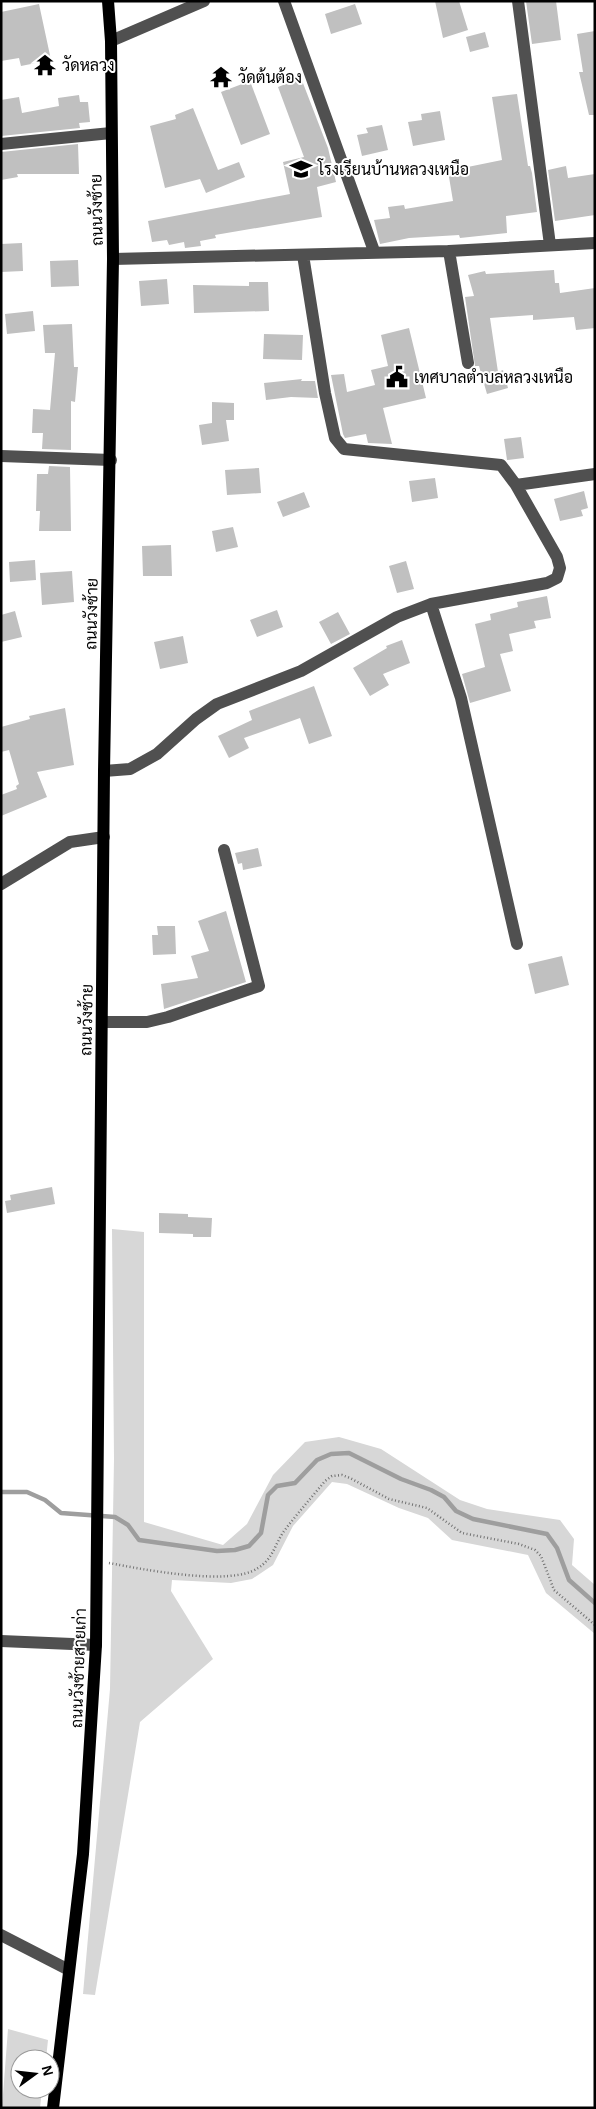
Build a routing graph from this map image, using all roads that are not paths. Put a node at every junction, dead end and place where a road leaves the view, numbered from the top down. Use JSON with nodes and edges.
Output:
{"nodes":[{"id":1,"x":108,"y":1,"type":"edge"},
{"id":2,"x":204,"y":1,"type":"edge"},
{"id":3,"x":284,"y":1,"type":"edge"},
{"id":4,"x":518,"y":1,"type":"edge"},
{"id":5,"x":111,"y":41,"type":"junction"},
{"id":6,"x":111,"y":133,"type":"junction"},
{"id":7,"x":1,"y":144,"type":"edge"},
{"id":8,"x":595,"y":243,"type":"edge"},
{"id":9,"x":550,"y":245,"type":"junction"},
{"id":10,"x":374,"y":251,"type":"junction"},
{"id":11,"x":449,"y":251,"type":"junction"},
{"id":12,"x":302,"y":256,"type":"junction"},
{"id":13,"x":113,"y":259,"type":"junction"},
{"id":14,"x":468,"y":363,"type":"dead end"},
{"id":15,"x":1,"y":456,"type":"edge"},
{"id":16,"x":110,"y":460,"type":"junction"},
{"id":17,"x":595,"y":474,"type":"edge"},
{"id":18,"x":516,"y":485,"type":"junction"},
{"id":19,"x":431,"y":604,"type":"junction"},
{"id":20,"x":104,"y":771,"type":"junction"},
{"id":21,"x":104,"y":837,"type":"junction"},
{"id":22,"x":224,"y":850,"type":"dead end"},
{"id":23,"x":1,"y":884,"type":"edge"},
{"id":24,"x":517,"y":944,"type":"dead end"},
{"id":25,"x":102,"y":1022,"type":"junction"},
{"id":26,"x":100,"y":1228,"type":"joint"},
{"id":27,"x":1,"y":1641,"type":"edge"},
{"id":28,"x":96,"y":1645,"type":"junction"},
{"id":29,"x":1,"y":1936,"type":"edge"},
{"id":30,"x":69,"y":1970,"type":"junction"},
{"id":31,"x":53,"y":2108,"type":"edge"}],
"edges":[{"from":1,"to":5,"type":"main road","name":"ถนนวังซ้าย"},
{"from":2,"to":5,"type":"street"},
{"from":3,"to":10,"type":"street"},
{"from":4,"to":9,"type":"street"},
{"from":5,"to":6,"type":"main road","name":"ถนนวังซ้าย"},
{"from":6,"to":7,"type":"street"},
{"from":6,"to":13,"type":"main road","name":"ถนนวังซ้าย"},
{"from":8,"to":9,"type":"street"},
{"from":9,"to":11,"type":"street"},
{"from":10,"to":11,"type":"street"},
{"from":10,"to":12,"type":"street"},
{"from":11,"to":14,"type":"street"},
{"from":12,"to":13,"type":"street"},
{"from":12,"to":18,"type":"street"},
{"from":13,"to":16,"type":"main road","name":"ถนนวังซ้าย"},
{"from":15,"to":16,"type":"street"},
{"from":16,"to":20,"type":"main road","name":"ถนนวังซ้าย"},
{"from":17,"to":18,"type":"street"},
{"from":18,"to":19,"type":"street"},
{"from":19,"to":20,"type":"street"},
{"from":19,"to":24,"type":"street"},
{"from":20,"to":21,"type":"main road","name":"ถนนวังซ้าย"},
{"from":21,"to":23,"type":"street"},
{"from":21,"to":25,"type":"main road","name":"ถนนวังซ้าย"},
{"from":22,"to":25,"type":"street"},
{"from":25,"to":26,"type":"main road","name":"ถนนวังซ้าย"},
{"from":26,"to":28,"type":"main road","name":"ถนนวังซ้ายสายเก่า"},
{"from":27,"to":28,"type":"street"},
{"from":28,"to":30,"type":"main road","name":"ถนนวังซ้ายสายเก่า"},
{"from":29,"to":30,"type":"street"},
{"from":30,"to":31,"type":"main road","name":"ถนนวังซ้ายสายเก่า"}]}
